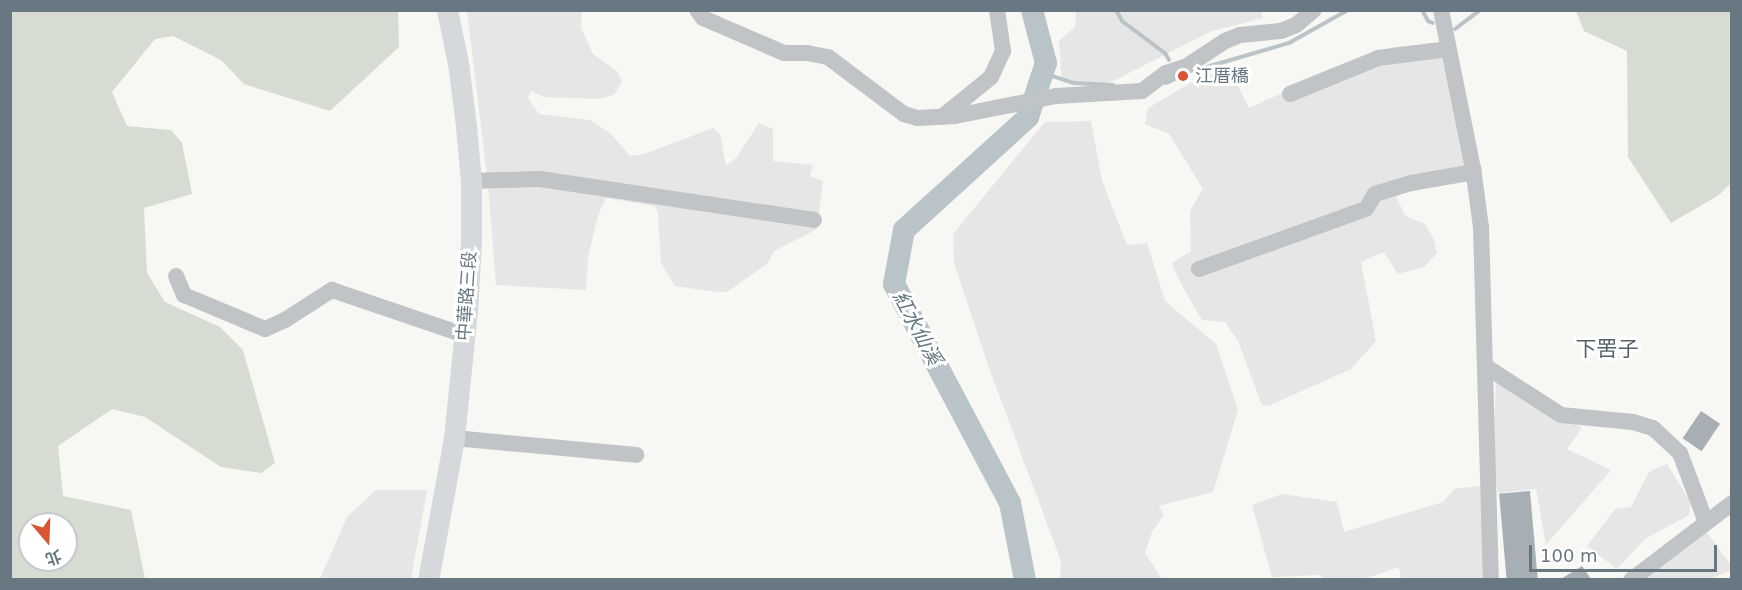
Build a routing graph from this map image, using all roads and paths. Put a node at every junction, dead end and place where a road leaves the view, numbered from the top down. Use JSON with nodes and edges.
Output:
{"nodes":[{"id":1,"x":447,"y":10,"type":"edge"},
{"id":2,"x":698,"y":10,"type":"edge"},
{"id":3,"x":997,"y":10,"type":"edge"},
{"id":4,"x":1314,"y":10,"type":"edge"},
{"id":5,"x":1441,"y":10,"type":"edge"},
{"id":6,"x":1448,"y":49,"type":"junction"},
{"id":7,"x":1290,"y":94,"type":"dead end"},
{"id":8,"x":948,"y":117,"type":"junction"},
{"id":9,"x":1474,"y":172,"type":"junction"},
{"id":10,"x":471,"y":181,"type":"junction"},
{"id":11,"x":814,"y":220,"type":"dead end"},
{"id":12,"x":1199,"y":269,"type":"dead end"},
{"id":13,"x":176,"y":276,"type":"dead end"},
{"id":14,"x":464,"y":335,"type":"junction"},
{"id":15,"x":1485,"y":366,"type":"junction"},
{"id":16,"x":454,"y":438,"type":"junction"},
{"id":17,"x":636,"y":455,"type":"dead end"},
{"id":18,"x":1731,"y":503,"type":"edge"},
{"id":19,"x":1706,"y":522,"type":"junction"},
{"id":20,"x":428,"y":579,"type":"edge"},
{"id":21,"x":1491,"y":579,"type":"edge"},
{"id":22,"x":1631,"y":579,"type":"edge"}],
"edges":[{"from":1,"to":10,"type":"main road","name":"中華路三段"},
{"from":2,"to":8,"type":"street"},
{"from":3,"to":8,"type":"street"},
{"from":4,"to":8,"type":"street"},
{"from":5,"to":6,"type":"street"},
{"from":6,"to":7,"type":"street"},
{"from":6,"to":9,"type":"street"},
{"from":9,"to":12,"type":"street"},
{"from":9,"to":15,"type":"street"},
{"from":10,"to":11,"type":"street"},
{"from":10,"to":14,"type":"main road","name":"中華路三段"},
{"from":13,"to":14,"type":"street"},
{"from":14,"to":16,"type":"main road","name":"中華路三段"},
{"from":15,"to":19,"type":"street"},
{"from":15,"to":21,"type":"street"},
{"from":16,"to":17,"type":"street"},
{"from":16,"to":20,"type":"main road","name":"中華路三段"},
{"from":18,"to":19,"type":"street"},
{"from":19,"to":22,"type":"street"}]}
